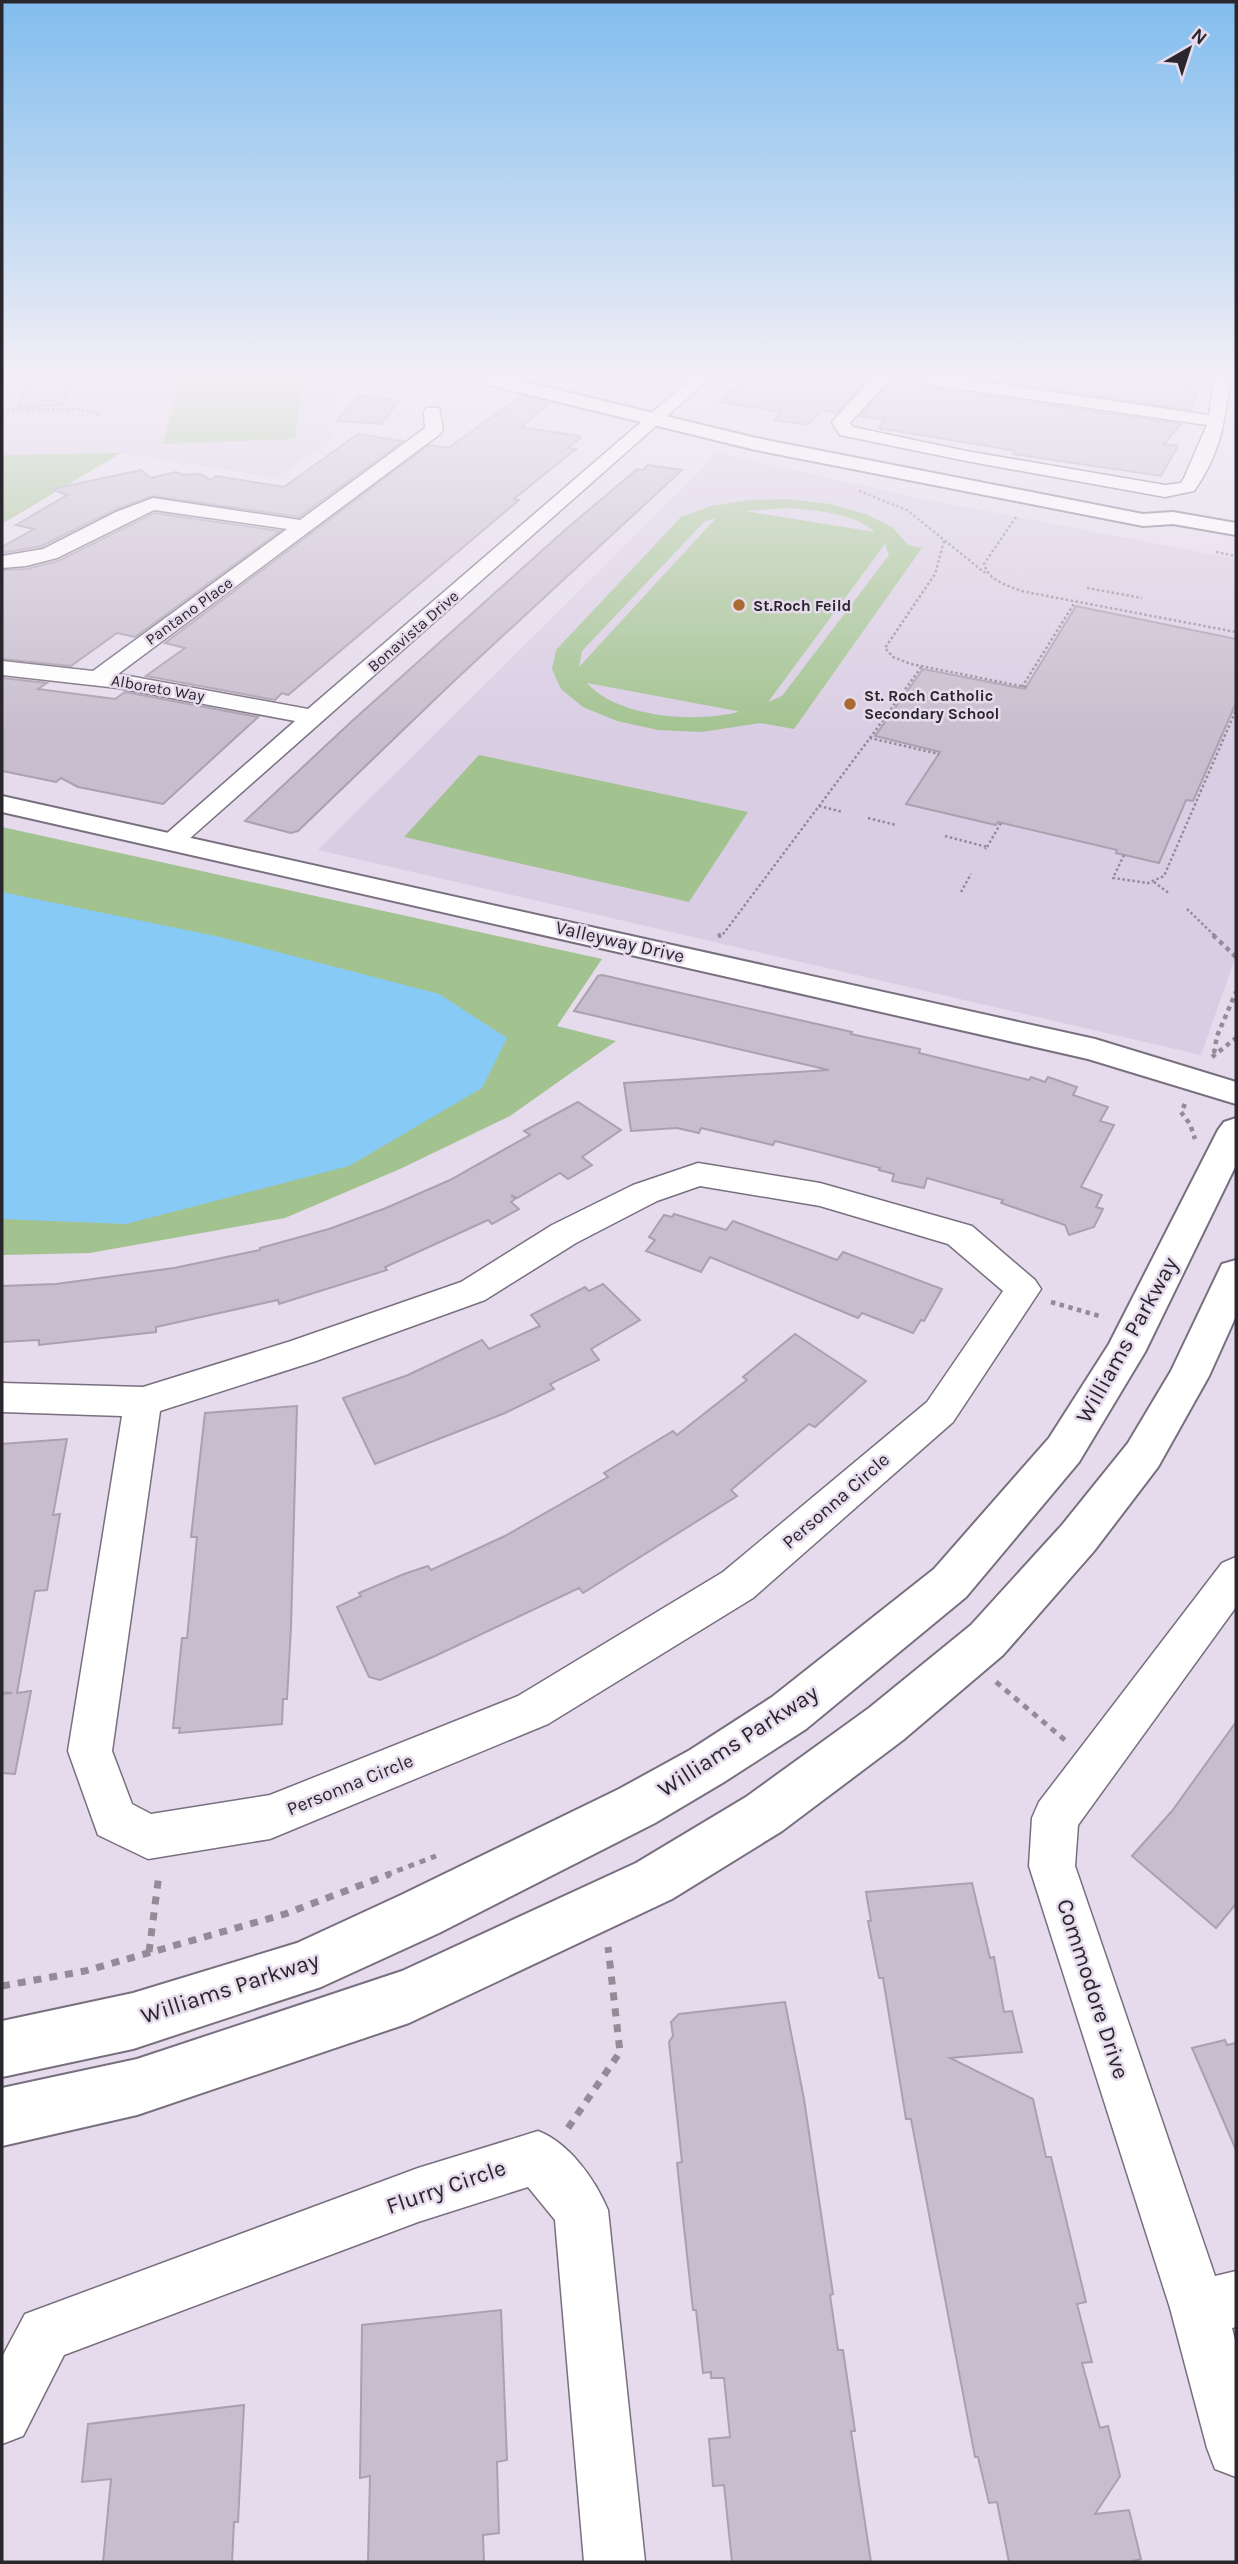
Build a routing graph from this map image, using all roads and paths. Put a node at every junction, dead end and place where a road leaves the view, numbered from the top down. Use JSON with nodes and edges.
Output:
{"nodes":[{"id":1,"x":341,"y":499,"type":"edge"},
{"id":2,"x":564,"y":499,"type":"edge"},
{"id":3,"x":878,"y":499,"type":"edge"},
{"id":4,"x":1032,"y":499,"type":"edge"},
{"id":5,"x":1015,"y":513,"type":"dead end"},
{"id":6,"x":1143,"y":520,"type":"junction"},
{"id":7,"x":304,"y":526,"type":"junction"},
{"id":8,"x":1236,"y":529,"type":"edge"},
{"id":9,"x":944,"y":541,"type":"junction"},
{"id":10,"x":1236,"y":544,"type":"edge"},
{"id":11,"x":2,"y":562,"type":"edge"},
{"id":12,"x":990,"y":577,"type":"junction"},
{"id":13,"x":1127,"y":587,"type":"dead end"},
{"id":14,"x":1087,"y":588,"type":"dead end"},
{"id":15,"x":1122,"y":595,"type":"junction"},
{"id":16,"x":1142,"y":598,"type":"dead end"},
{"id":17,"x":1075,"y":601,"type":"junction"},
{"id":18,"x":1236,"y":632,"type":"edge"},
{"id":19,"x":922,"y":666,"type":"junction"},
{"id":20,"x":2,"y":668,"type":"edge"},
{"id":21,"x":99,"y":678,"type":"junction"},
{"id":22,"x":1236,"y":710,"type":"edge"},
{"id":23,"x":313,"y":717,"type":"junction"},
{"id":24,"x":870,"y":738,"type":"junction"},
{"id":25,"x":939,"y":754,"type":"dead end"},
{"id":26,"x":2,"y":804,"type":"edge"},
{"id":27,"x":818,"y":806,"type":"junction"},
{"id":28,"x":842,"y":812,"type":"dead end"},
{"id":29,"x":869,"y":818,"type":"dead end"},
{"id":30,"x":1001,"y":823,"type":"dead end"},
{"id":31,"x":896,"y":825,"type":"dead end"},
{"id":32,"x":944,"y":836,"type":"dead end"},
{"id":33,"x":171,"y":841,"type":"junction"},
{"id":34,"x":1124,"y":855,"type":"dead end"},
{"id":35,"x":971,"y":874,"type":"dead end"},
{"id":36,"x":1154,"y":882,"type":"junction"},
{"id":37,"x":961,"y":892,"type":"dead end"},
{"id":38,"x":1170,"y":894,"type":"dead end"},
{"id":39,"x":1187,"y":909,"type":"dead end"},
{"id":40,"x":679,"y":956,"type":"junction"},
{"id":41,"x":1236,"y":957,"type":"edge"},
{"id":42,"x":1236,"y":992,"type":"edge"},
{"id":43,"x":1214,"y":1053,"type":"dead end"},
{"id":44,"x":1236,"y":1093,"type":"edge"},
{"id":45,"x":1236,"y":1130,"type":"edge"},
{"id":46,"x":1236,"y":1274,"type":"edge"},
{"id":47,"x":1023,"y":1289,"type":"junction"},
{"id":48,"x":1111,"y":1319,"type":"dead end"},
{"id":49,"x":2,"y":1397,"type":"edge"},
{"id":50,"x":143,"y":1402,"type":"junction"},
{"id":51,"x":1236,"y":1575,"type":"edge"},
{"id":52,"x":992,"y":1679,"type":"dead end"},
{"id":53,"x":1095,"y":1765,"type":"junction"},
{"id":54,"x":164,"y":1834,"type":"junction"},
{"id":55,"x":607,"y":1946,"type":"dead end"},
{"id":56,"x":149,"y":1952,"type":"dead end"},
{"id":57,"x":2,"y":2049,"type":"edge"},
{"id":58,"x":2,"y":2118,"type":"edge"},
{"id":59,"x":544,"y":2164,"type":"junction"},
{"id":60,"x":1217,"y":2303,"type":"edge"},
{"id":61,"x":2,"y":2415,"type":"edge"},
{"id":62,"x":1236,"y":2448,"type":"edge"},
{"id":63,"x":615,"y":2562,"type":"edge"}],
"edges":[{"from":1,"to":7,"type":"street","name":"Pantano Place"},
{"from":2,"to":23,"type":"street","name":"Bonavista Drive"},
{"from":3,"to":9,"type":"path"},
{"from":4,"to":6,"type":"main road"},
{"from":5,"to":12,"type":"path"},
{"from":6,"to":8,"type":"main road"},
{"from":6,"to":10,"type":"main road"},
{"from":7,"to":11,"type":"street"},
{"from":7,"to":21,"type":"street","name":"Pantano Place"},
{"from":9,"to":12,"type":"path"},
{"from":9,"to":19,"type":"path"},
{"from":12,"to":17,"type":"path"},
{"from":13,"to":15,"type":"path"},
{"from":14,"to":15,"type":"path"},
{"from":15,"to":16,"type":"path"},
{"from":17,"to":18,"type":"path"},
{"from":17,"to":19,"type":"path"},
{"from":19,"to":24,"type":"path"},
{"from":20,"to":21,"type":"street","name":"Alboreto Way"},
{"from":21,"to":23,"type":"street","name":"Alboreto Way"},
{"from":22,"to":36,"type":"path"},
{"from":23,"to":33,"type":"street","name":"Bonavista Drive"},
{"from":24,"to":25,"type":"path"},
{"from":24,"to":27,"type":"path"},
{"from":26,"to":33,"type":"main road","name":"Valleyway Drive"},
{"from":27,"to":28,"type":"path"},
{"from":27,"to":40,"type":"path"},
{"from":29,"to":31,"type":"path"},
{"from":30,"to":32,"type":"path"},
{"from":33,"to":40,"type":"main road","name":"Valleyway Drive"},
{"from":34,"to":36,"type":"path"},
{"from":35,"to":37,"type":"path"},
{"from":36,"to":38,"type":"path"},
{"from":39,"to":41,"type":"path"},
{"from":40,"to":44,"type":"main road","name":"Valleyway Drive"},
{"from":42,"to":43,"type":"path"},
{"from":45,"to":57,"type":"main road","name":"Williams Parkway"},
{"from":46,"to":58,"type":"main road"},
{"from":47,"to":48,"type":"path"},
{"from":47,"to":50,"type":"street"},
{"from":47,"to":54,"type":"street","name":"Personna Circle"},
{"from":49,"to":50,"type":"street"},
{"from":50,"to":54,"type":"street","name":"Personna Circle"},
{"from":51,"to":53,"type":"street","name":"Commodore Drive"},
{"from":52,"to":53,"type":"path"},
{"from":53,"to":60,"type":"street","name":"Commodore Drive"},
{"from":54,"to":56,"type":"path"},
{"from":55,"to":59,"type":"path"},
{"from":59,"to":61,"type":"street","name":"Flurry Circle"},
{"from":59,"to":63,"type":"street"},
{"from":60,"to":62,"type":"street","name":"Commodore Drive"}]}
